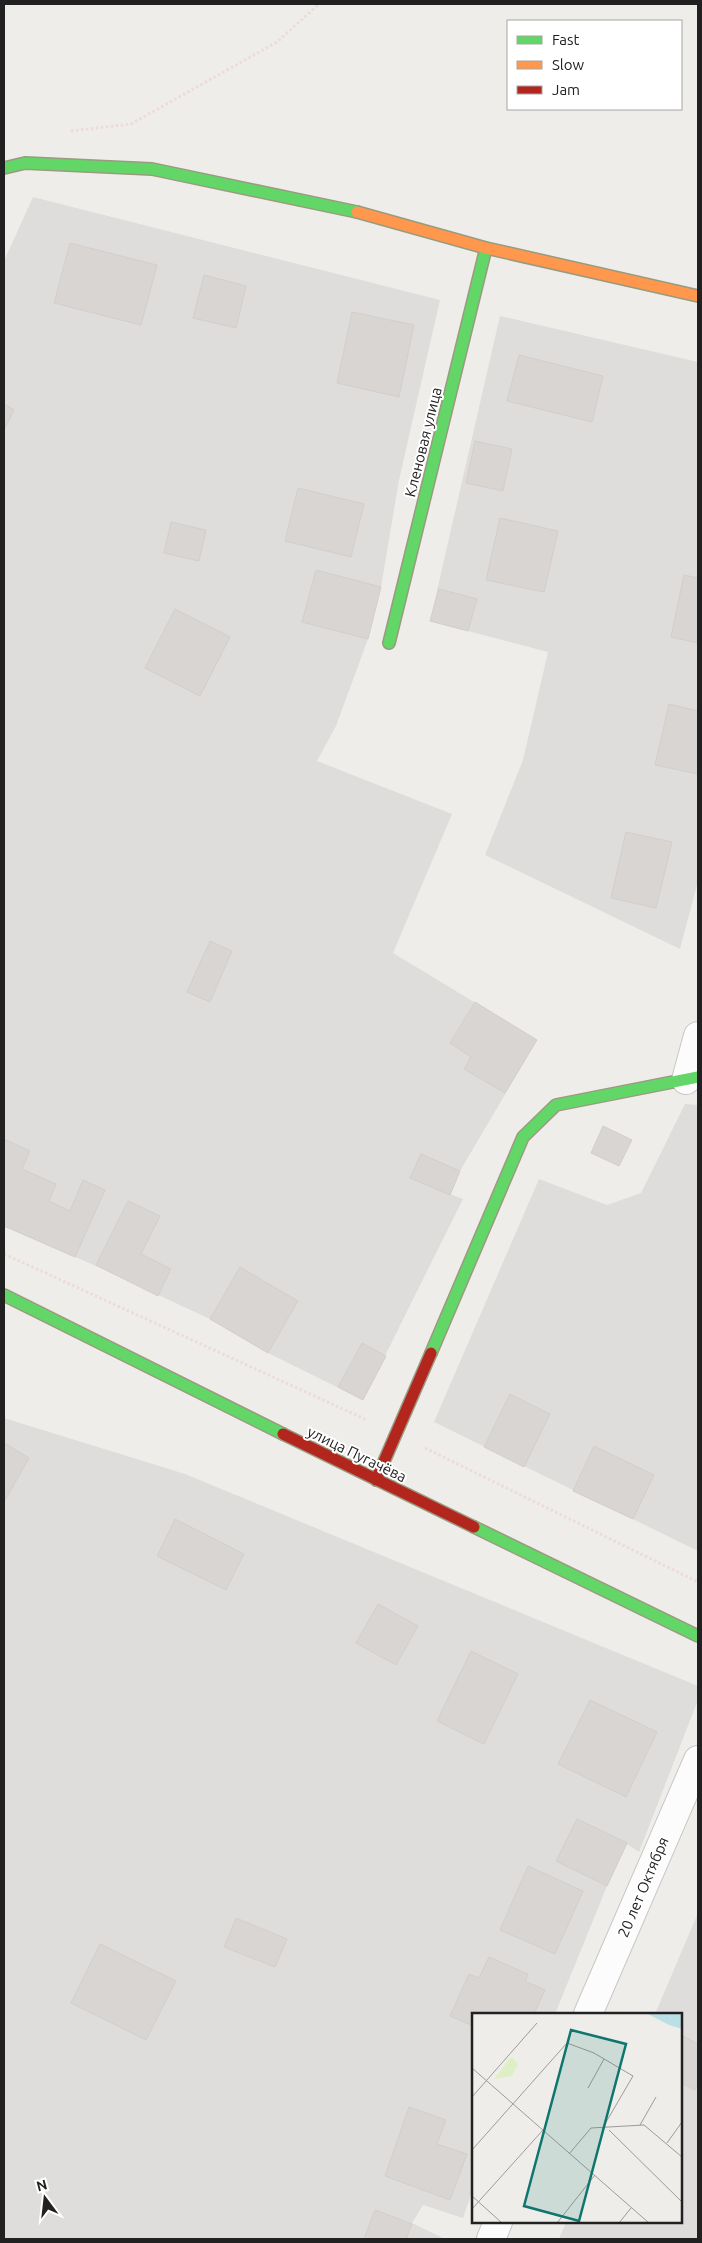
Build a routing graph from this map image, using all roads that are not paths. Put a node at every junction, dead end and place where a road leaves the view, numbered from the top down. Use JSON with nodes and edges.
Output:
{"nodes":[{"id":1,"x":4,"y":168,"type":"edge"},
{"id":2,"x":486,"y":248,"type":"junction"},
{"id":3,"x":698,"y":296,"type":"edge"},
{"id":4,"x":389,"y":643,"type":"dead end"},
{"id":5,"x":698,"y":1036,"type":"edge"},
{"id":6,"x":692,"y":1079,"type":"edge"},
{"id":7,"x":4,"y":1295,"type":"edge"},
{"id":8,"x":376,"y":1480,"type":"junction"},
{"id":9,"x":698,"y":1636,"type":"edge"},
{"id":10,"x":698,"y":1760,"type":"edge"},
{"id":11,"x":588,"y":2013,"type":"edge"},
{"id":12,"x":498,"y":2223,"type":"edge"},
{"id":13,"x":491,"y":2239,"type":"edge"}],
"edges":[{"from":1,"to":2,"type":"street"},
{"from":2,"to":3,"type":"street"},
{"from":2,"to":4,"type":"street","name":"Кленовая улица"},
{"from":5,"to":6,"type":"street"},
{"from":6,"to":8,"type":"street"},
{"from":7,"to":8,"type":"street","name":"улица Пугачёва"},
{"from":8,"to":9,"type":"street","name":"улица Пугачёва"},
{"from":10,"to":11,"type":"street","name":"20 лет Октября"},
{"from":12,"to":13,"type":"street"}]}
